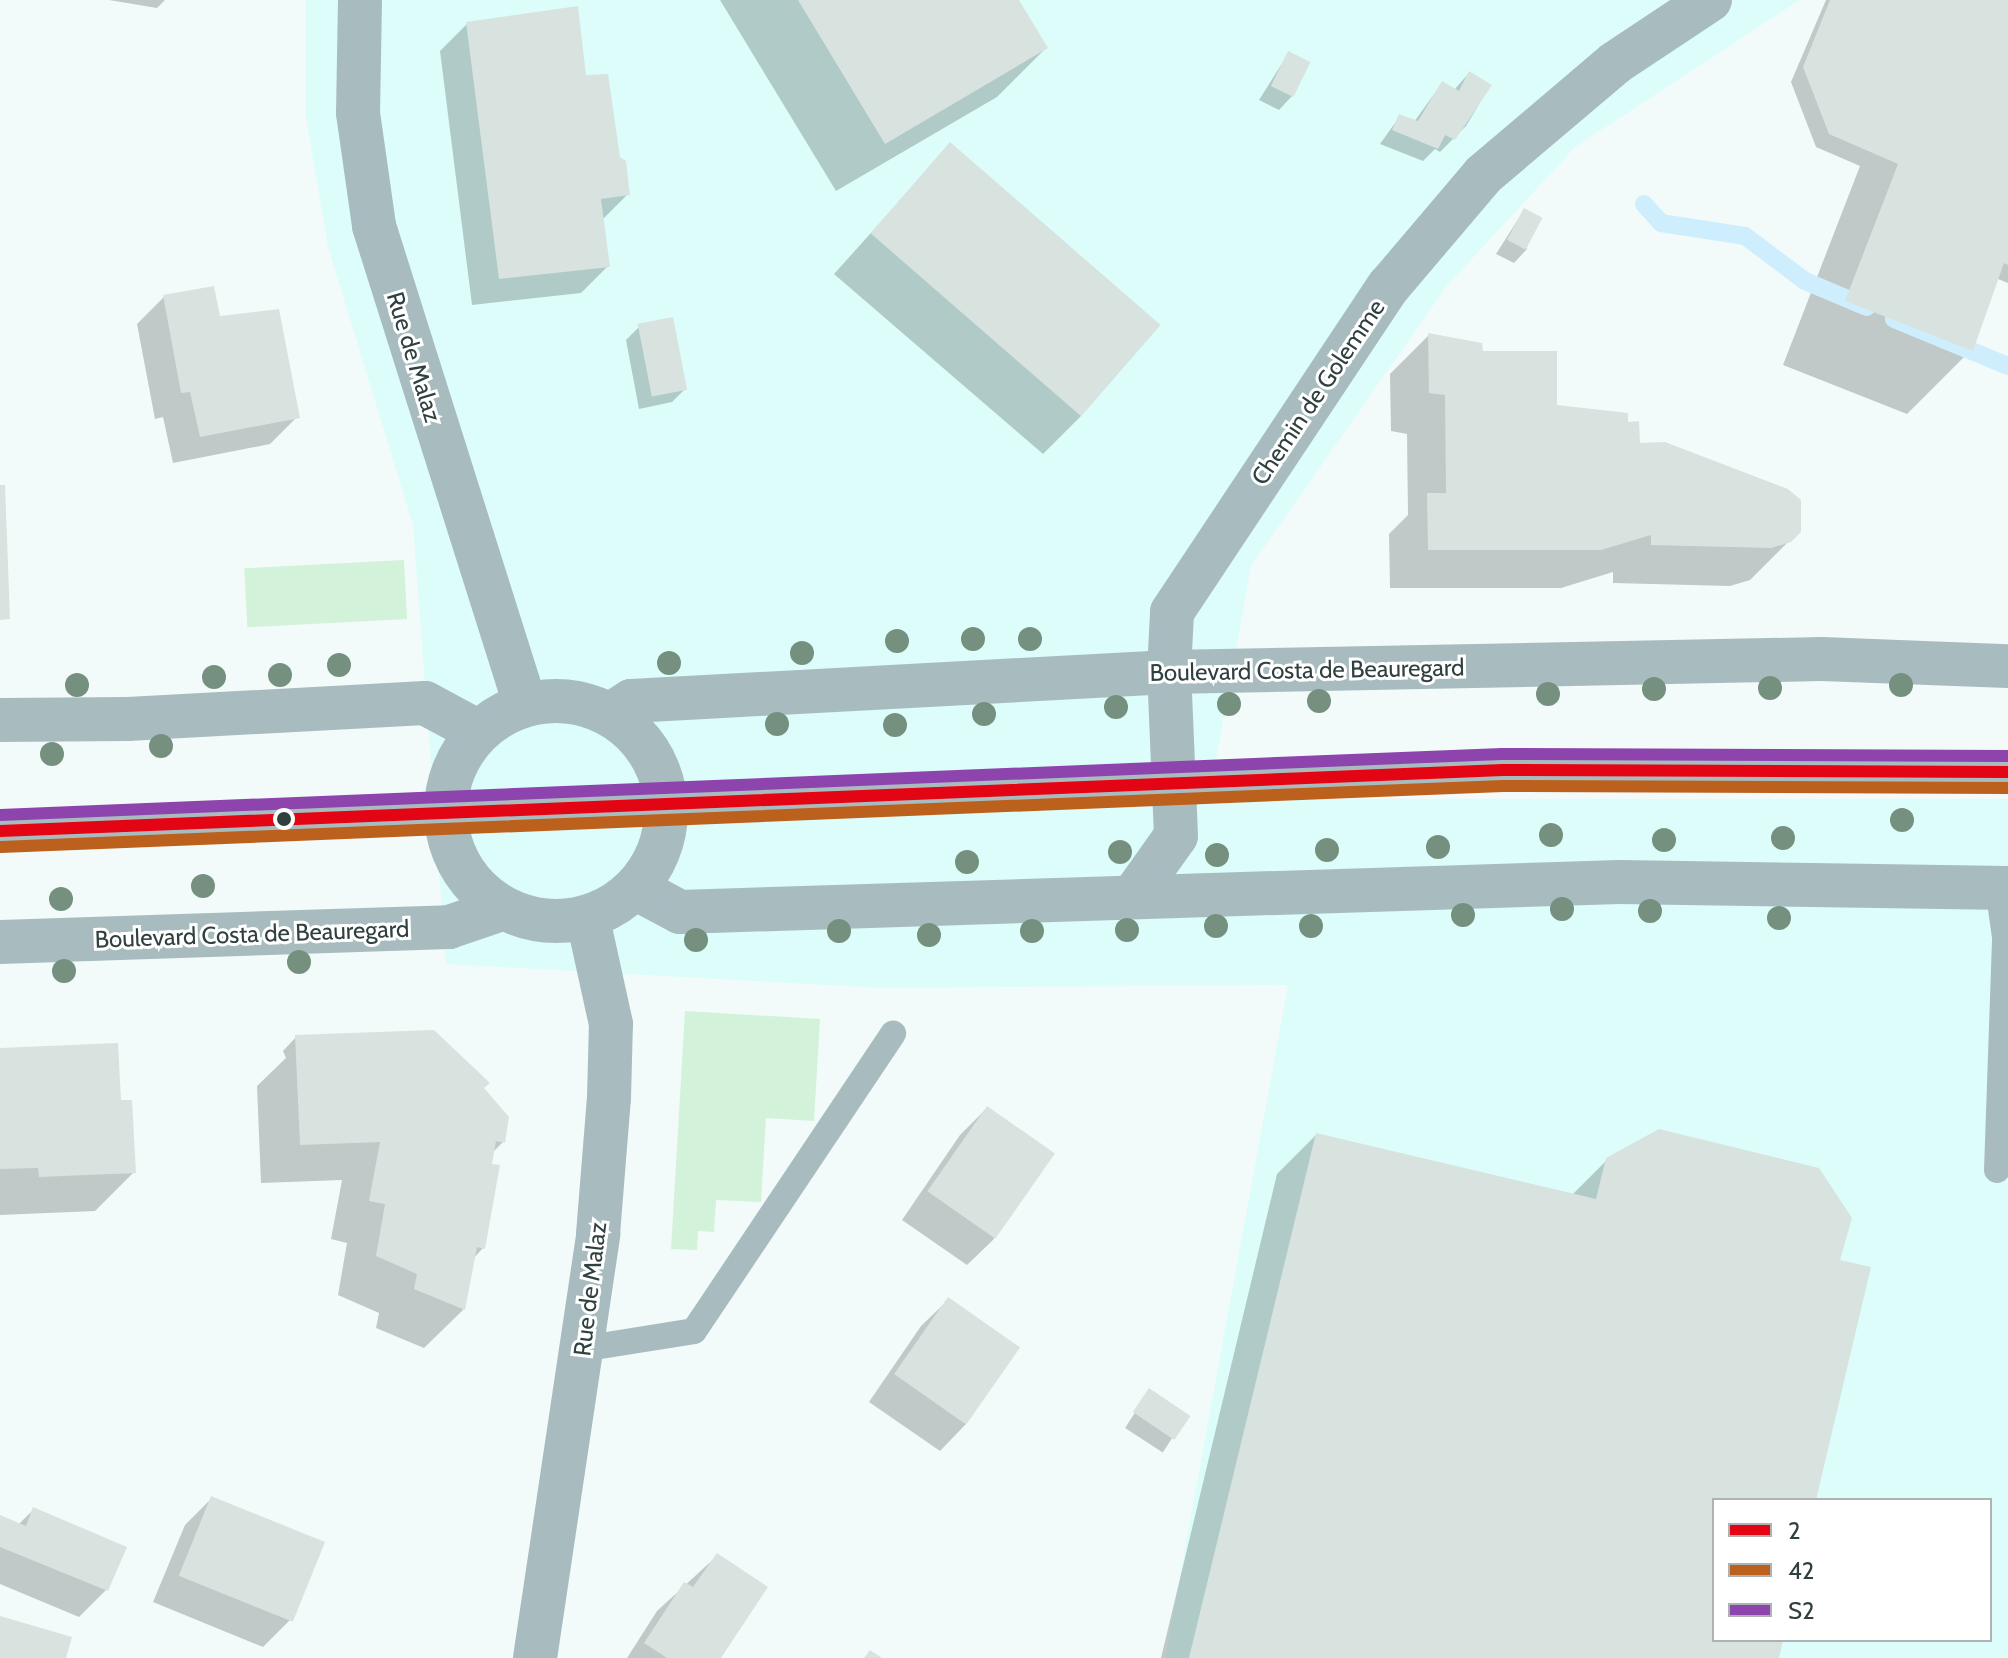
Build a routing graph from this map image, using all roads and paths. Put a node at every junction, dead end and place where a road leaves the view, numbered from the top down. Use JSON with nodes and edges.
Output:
{"nodes":[{"id":1,"x":360,"y":0,"type":"edge"},
{"id":2,"x":1710,"y":0,"type":"edge"},
{"id":3,"x":2008,"y":666,"type":"edge"},
{"id":4,"x":1169,"y":672,"type":"junction"},
{"id":5,"x":525,"y":704,"type":"junction"},
{"id":6,"x":611,"y":714,"type":"junction"},
{"id":7,"x":0,"y":720,"type":"edge"},
{"id":8,"x":479,"y":732,"type":"junction"},
{"id":9,"x":2008,"y":772,"type":"edge"},
{"id":10,"x":1172,"y":784,"type":"junction"},
{"id":11,"x":667,"y":806,"type":"junction"},
{"id":12,"x":445,"y":812,"type":"junction"},
{"id":13,"x":0,"y":831,"type":"edge"},
{"id":14,"x":2003,"y":888,"type":"edge"},
{"id":15,"x":637,"y":889,"type":"junction"},
{"id":16,"x":1134,"y":895,"type":"junction"},
{"id":17,"x":502,"y":909,"type":"junction"},
{"id":18,"x":588,"y":919,"type":"junction"},
{"id":19,"x":0,"y":942,"type":"edge"},
{"id":20,"x":893,"y":1034,"type":"dead end"},
{"id":21,"x":1997,"y":1170,"type":"dead end"},
{"id":22,"x":582,"y":1349,"type":"junction"},
{"id":23,"x":535,"y":1658,"type":"edge"}],
"edges":[{"from":1,"to":5,"type":"street","name":"Rue de Malaz"},
{"from":2,"to":4,"type":"street","name":"Chemin de Golemme"},
{"from":3,"to":4,"type":"street","name":"Boulevard Costa de Beauregard"},
{"from":4,"to":6,"type":"street","name":"Boulevard Costa de Beauregard"},
{"from":4,"to":10,"type":"street","name":"Chemin de Golemme"},
{"from":5,"to":6,"type":"street"},
{"from":5,"to":8,"type":"street"},
{"from":6,"to":11,"type":"street"},
{"from":7,"to":8,"type":"street"},
{"from":8,"to":12,"type":"street"},
{"from":9,"to":10,"type":"lane"},
{"from":10,"to":11,"type":"lane"},
{"from":10,"to":16,"type":"street","name":"Chemin de Golemme"},
{"from":11,"to":12,"type":"lane"},
{"from":11,"to":15,"type":"street"},
{"from":12,"to":13,"type":"lane"},
{"from":12,"to":17,"type":"street"},
{"from":14,"to":16,"type":"street"},
{"from":14,"to":21,"type":"lane"},
{"from":15,"to":16,"type":"street"},
{"from":15,"to":18,"type":"street"},
{"from":17,"to":18,"type":"street"},
{"from":17,"to":19,"type":"street","name":"Boulevard Costa de Beauregard"},
{"from":18,"to":22,"type":"street","name":"Rue de Malaz"},
{"from":20,"to":22,"type":"lane"},
{"from":22,"to":23,"type":"street","name":"Rue de Malaz"}]}
